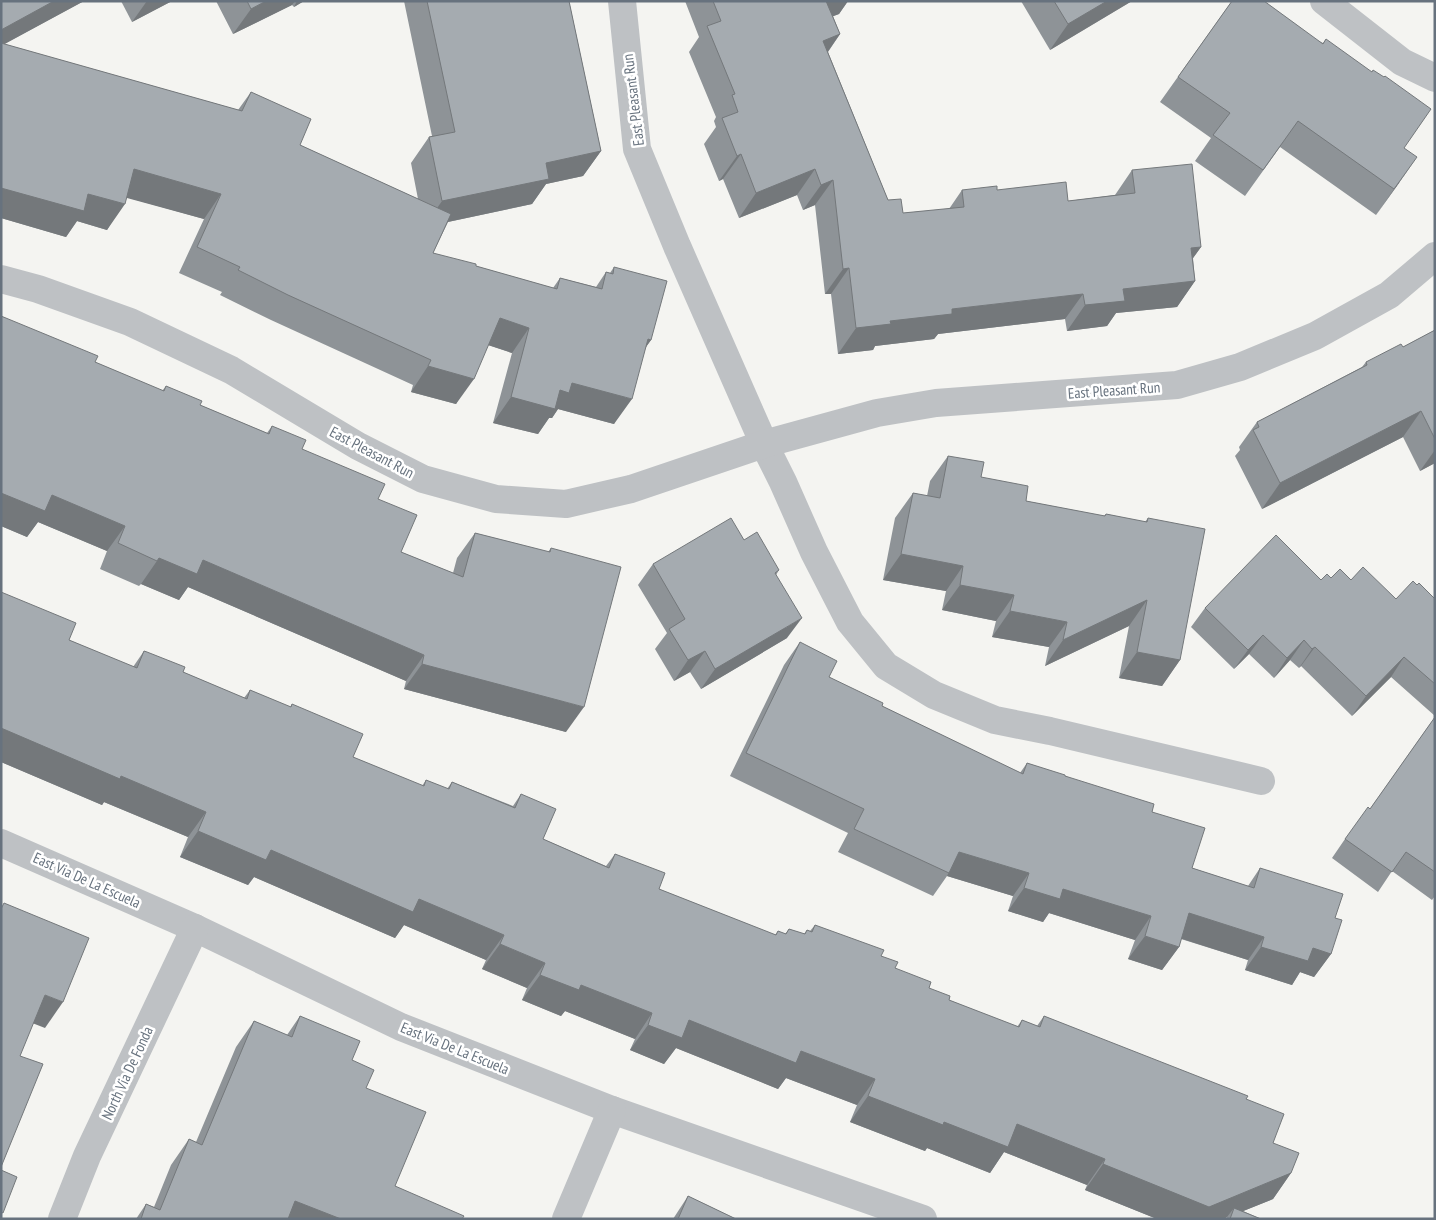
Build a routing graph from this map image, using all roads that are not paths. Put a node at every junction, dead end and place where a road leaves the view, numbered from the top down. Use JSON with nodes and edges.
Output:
{"nodes":[{"id":1,"x":622,"y":1,"type":"edge"},
{"id":2,"x":1324,"y":1,"type":"edge"},
{"id":3,"x":1435,"y":78,"type":"edge"},
{"id":4,"x":1435,"y":256,"type":"edge"},
{"id":5,"x":1,"y":279,"type":"edge"},
{"id":6,"x":764,"y":444,"type":"junction"},
{"id":7,"x":1261,"y":781,"type":"dead end"},
{"id":8,"x":1,"y":842,"type":"edge"},
{"id":9,"x":195,"y":928,"type":"junction"},
{"id":10,"x":612,"y":1110,"type":"junction"},
{"id":11,"x":62,"y":1219,"type":"edge"},
{"id":12,"x":566,"y":1219,"type":"edge"},
{"id":13,"x":923,"y":1219,"type":"edge"}],
"edges":[{"from":1,"to":6,"type":"street","name":"East Pleasant Run"},
{"from":2,"to":3,"type":"street"},
{"from":4,"to":6,"type":"street","name":"East Pleasant Run"},
{"from":5,"to":6,"type":"street","name":"East Pleasant Run"},
{"from":6,"to":7,"type":"street","name":"East Pleasant Run"},
{"from":8,"to":9,"type":"street","name":"East Via De La Escuela"},
{"from":9,"to":10,"type":"street","name":"East Via De La Escuela"},
{"from":9,"to":11,"type":"street","name":"North Via De Fonda"},
{"from":10,"to":12,"type":"street"},
{"from":10,"to":13,"type":"street","name":"East Via De La Escuela"}]}
